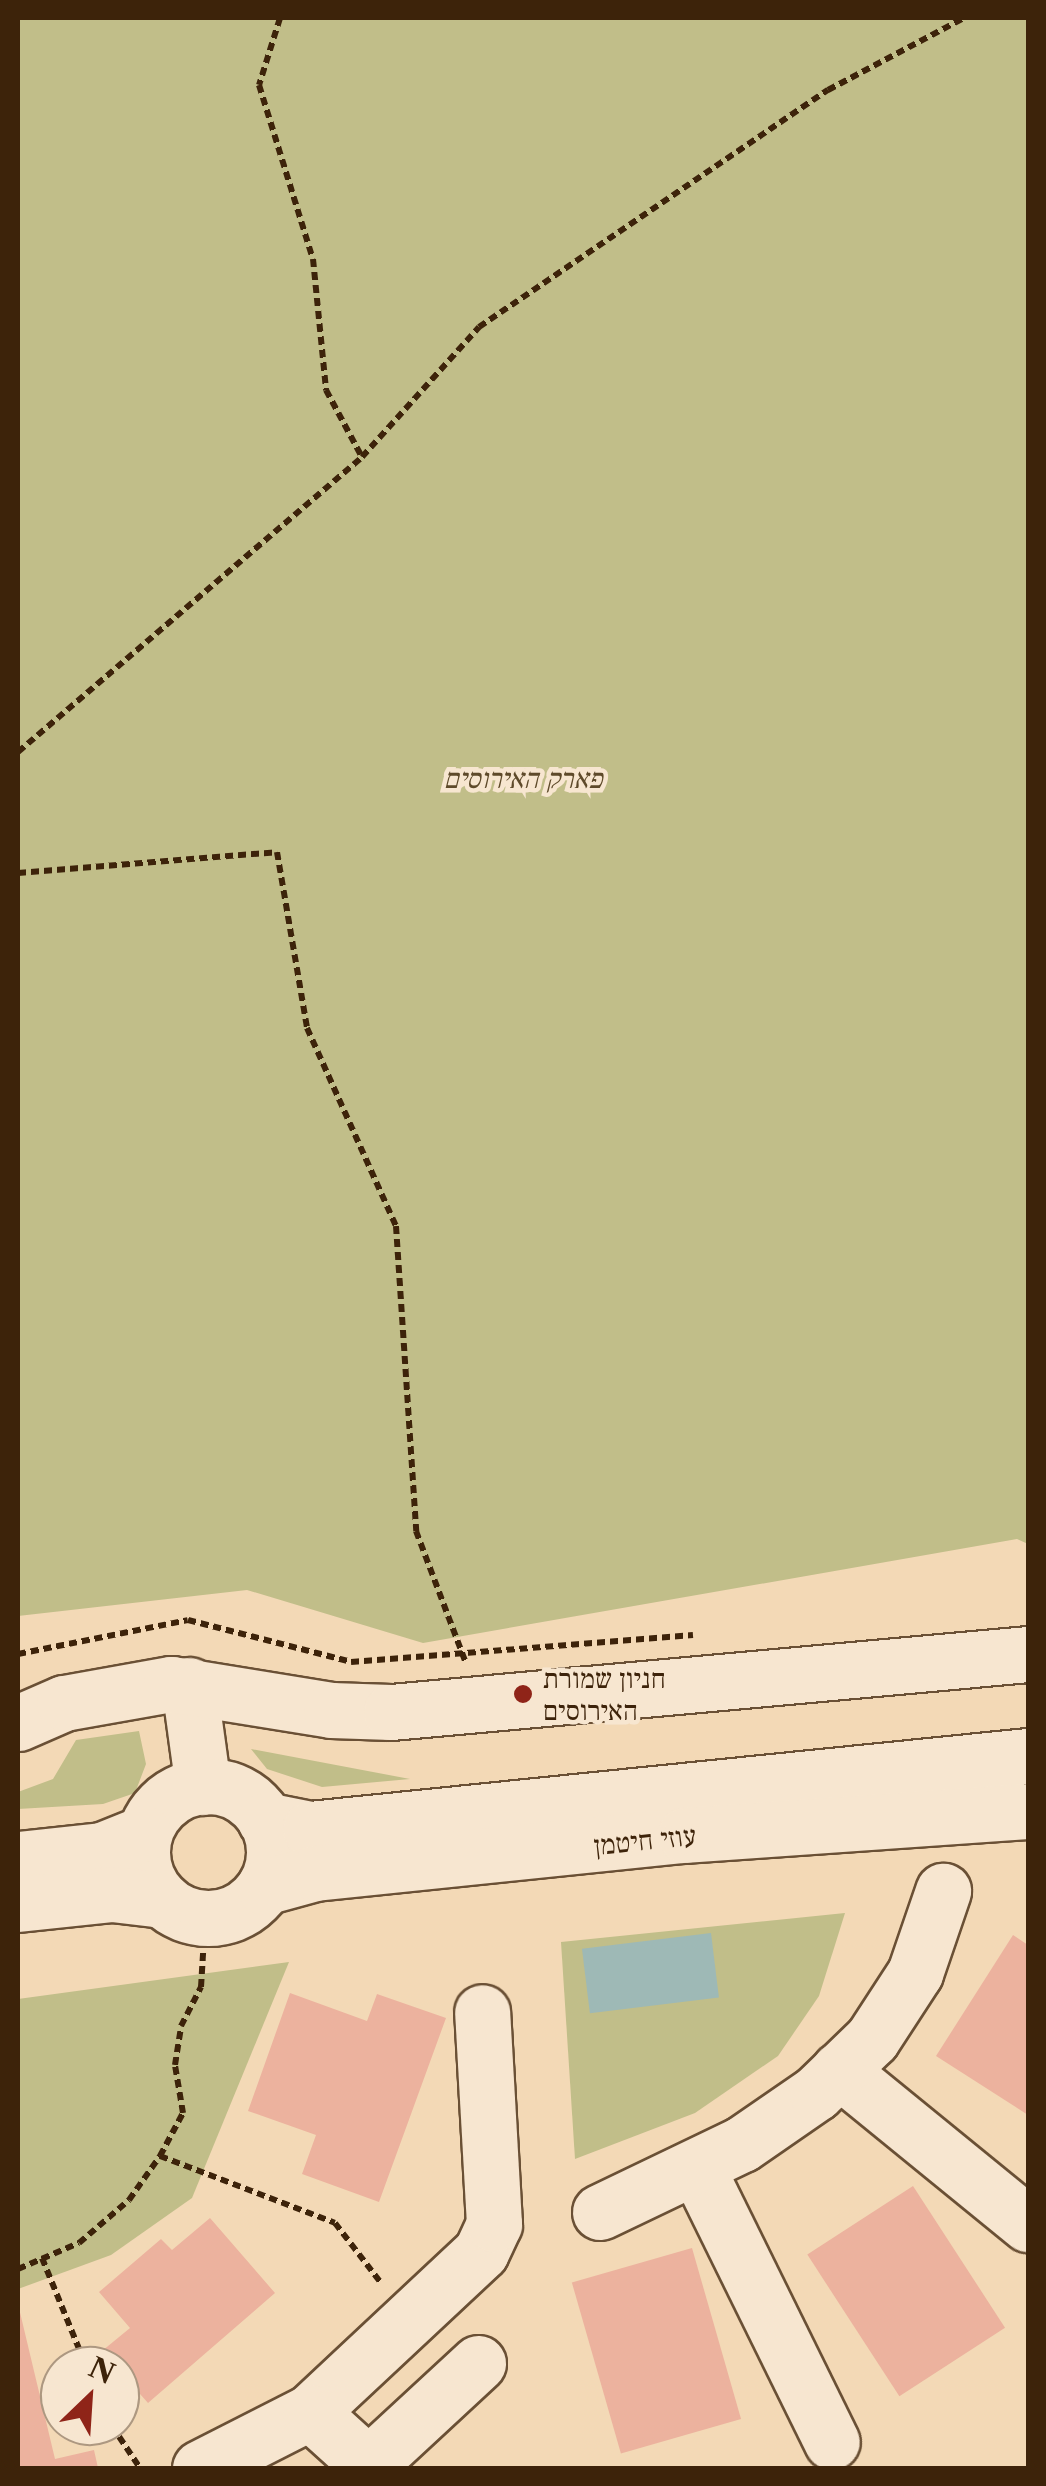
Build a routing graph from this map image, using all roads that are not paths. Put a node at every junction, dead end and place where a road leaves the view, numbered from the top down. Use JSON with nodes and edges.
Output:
{"nodes":[{"id":1,"x":1028,"y":1654,"type":"edge"},
{"id":2,"x":188,"y":1685,"type":"junction"},
{"id":3,"x":18,"y":1722,"type":"edge"},
{"id":4,"x":1028,"y":1756,"type":"edge"},
{"id":5,"x":204,"y":1787,"type":"junction"},
{"id":6,"x":1028,"y":1810,"type":"edge"},
{"id":7,"x":265,"y":1820,"type":"junction"},
{"id":8,"x":144,"y":1833,"type":"junction"},
{"id":9,"x":18,"y":1859,"type":"edge"},
{"id":10,"x":264,"y":1887,"type":"junction"},
{"id":11,"x":943,"y":1891,"type":"dead end"},
{"id":12,"x":18,"y":1904,"type":"edge"},
{"id":13,"x":184,"y":1908,"type":"junction"},
{"id":14,"x":482,"y":2012,"type":"dead end"},
{"id":15,"x":838,"y":2070,"type":"junction"},
{"id":16,"x":697,"y":2168,"type":"junction"},
{"id":17,"x":600,"y":2212,"type":"dead end"},
{"id":18,"x":1028,"y":2224,"type":"edge"},
{"id":19,"x":478,"y":2363,"type":"dead end"},
{"id":20,"x":310,"y":2412,"type":"junction"},
{"id":21,"x":832,"y":2442,"type":"dead end"},
{"id":22,"x":370,"y":2467,"type":"edge"},
{"id":23,"x":200,"y":2468,"type":"edge"}],
"edges":[{"from":1,"to":2,"type":"street"},
{"from":2,"to":3,"type":"street"},
{"from":2,"to":5,"type":"street"},
{"from":4,"to":7,"type":"street","name":"עוזי חיטמן"},
{"from":5,"to":7,"type":"street"},
{"from":5,"to":8,"type":"street"},
{"from":6,"to":10,"type":"street","name":"עוזי חיטמן"},
{"from":7,"to":10,"type":"street"},
{"from":8,"to":9,"type":"street"},
{"from":8,"to":13,"type":"street"},
{"from":10,"to":13,"type":"street"},
{"from":11,"to":15,"type":"street"},
{"from":12,"to":13,"type":"street"},
{"from":14,"to":20,"type":"street"},
{"from":15,"to":16,"type":"street"},
{"from":15,"to":18,"type":"street"},
{"from":16,"to":17,"type":"street"},
{"from":16,"to":21,"type":"street"},
{"from":19,"to":22,"type":"street"},
{"from":20,"to":22,"type":"street"},
{"from":20,"to":23,"type":"street"}]}
